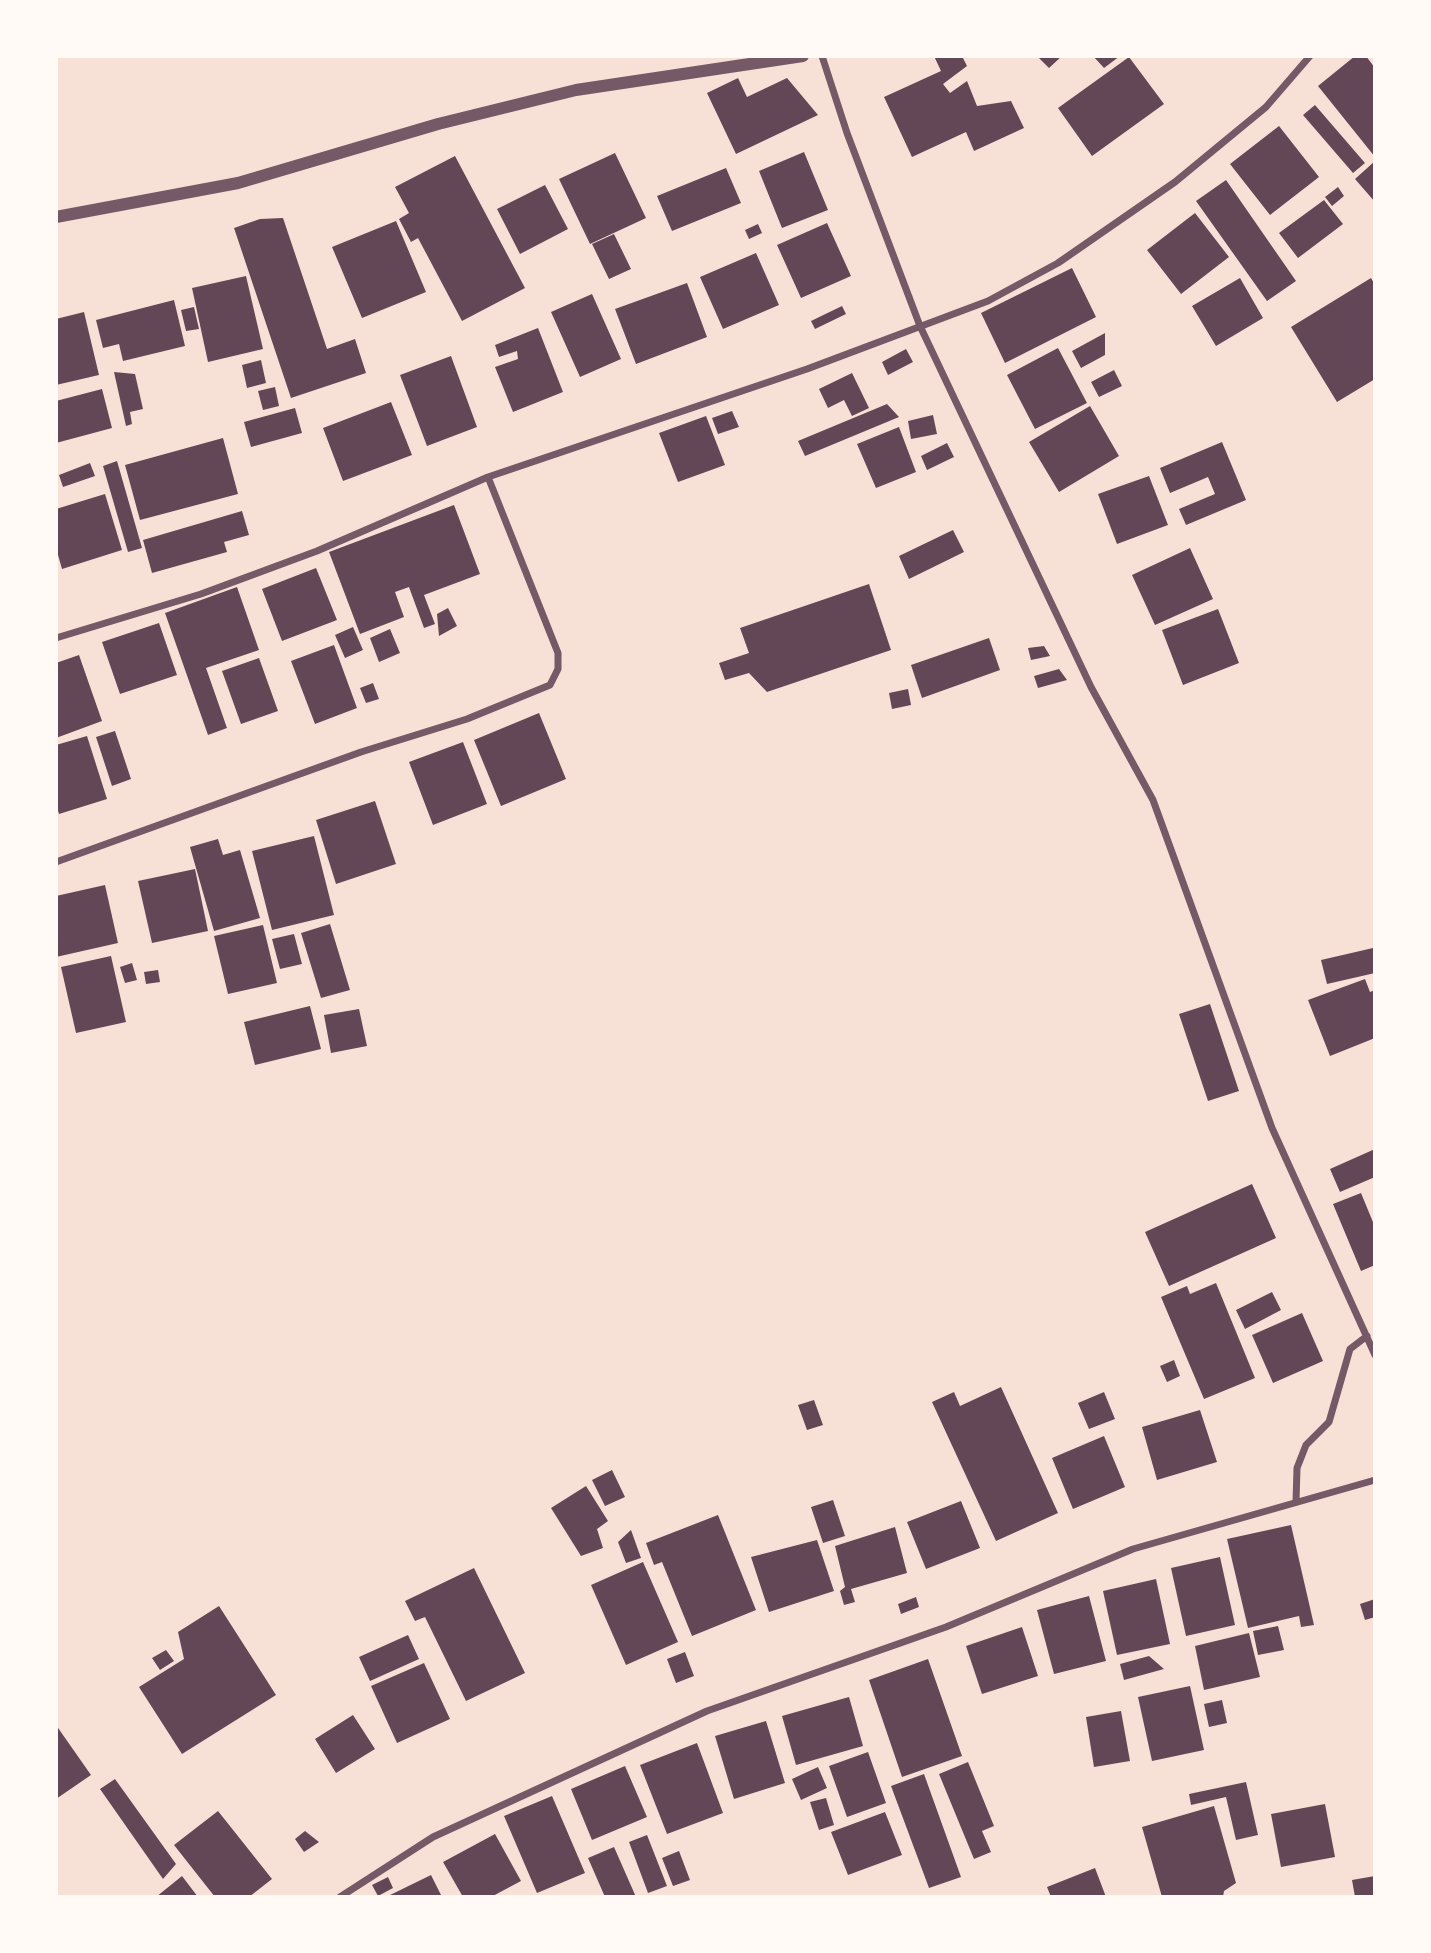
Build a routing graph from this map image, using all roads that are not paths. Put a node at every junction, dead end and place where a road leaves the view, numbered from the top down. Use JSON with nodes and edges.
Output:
{"nodes":[{"id":1,"x":803,"y":56,"type":"edge"},
{"id":2,"x":822,"y":56,"type":"edge"},
{"id":3,"x":1310,"y":56,"type":"edge"},
{"id":4,"x":56,"y":217,"type":"edge"},
{"id":5,"x":920,"y":326,"type":"junction"},
{"id":6,"x":488,"y":477,"type":"junction"},
{"id":7,"x":56,"y":638,"type":"edge"},
{"id":8,"x":56,"y":862,"type":"edge"},
{"id":9,"x":1367,"y":1336,"type":"junction"},
{"id":10,"x":1375,"y":1355,"type":"edge"},
{"id":11,"x":1375,"y":1480,"type":"edge"},
{"id":12,"x":1296,"y":1502,"type":"junction"},
{"id":13,"x":340,"y":1897,"type":"edge"}],
"edges":[{"from":1,"to":4,"type":"street"},
{"from":2,"to":5,"type":"street"},
{"from":3,"to":5,"type":"street"},
{"from":5,"to":6,"type":"street"},
{"from":5,"to":9,"type":"street"},
{"from":6,"to":7,"type":"street"},
{"from":6,"to":8,"type":"street"},
{"from":9,"to":10,"type":"street"},
{"from":9,"to":12,"type":"street"},
{"from":11,"to":12,"type":"street"},
{"from":12,"to":13,"type":"street"}]}
